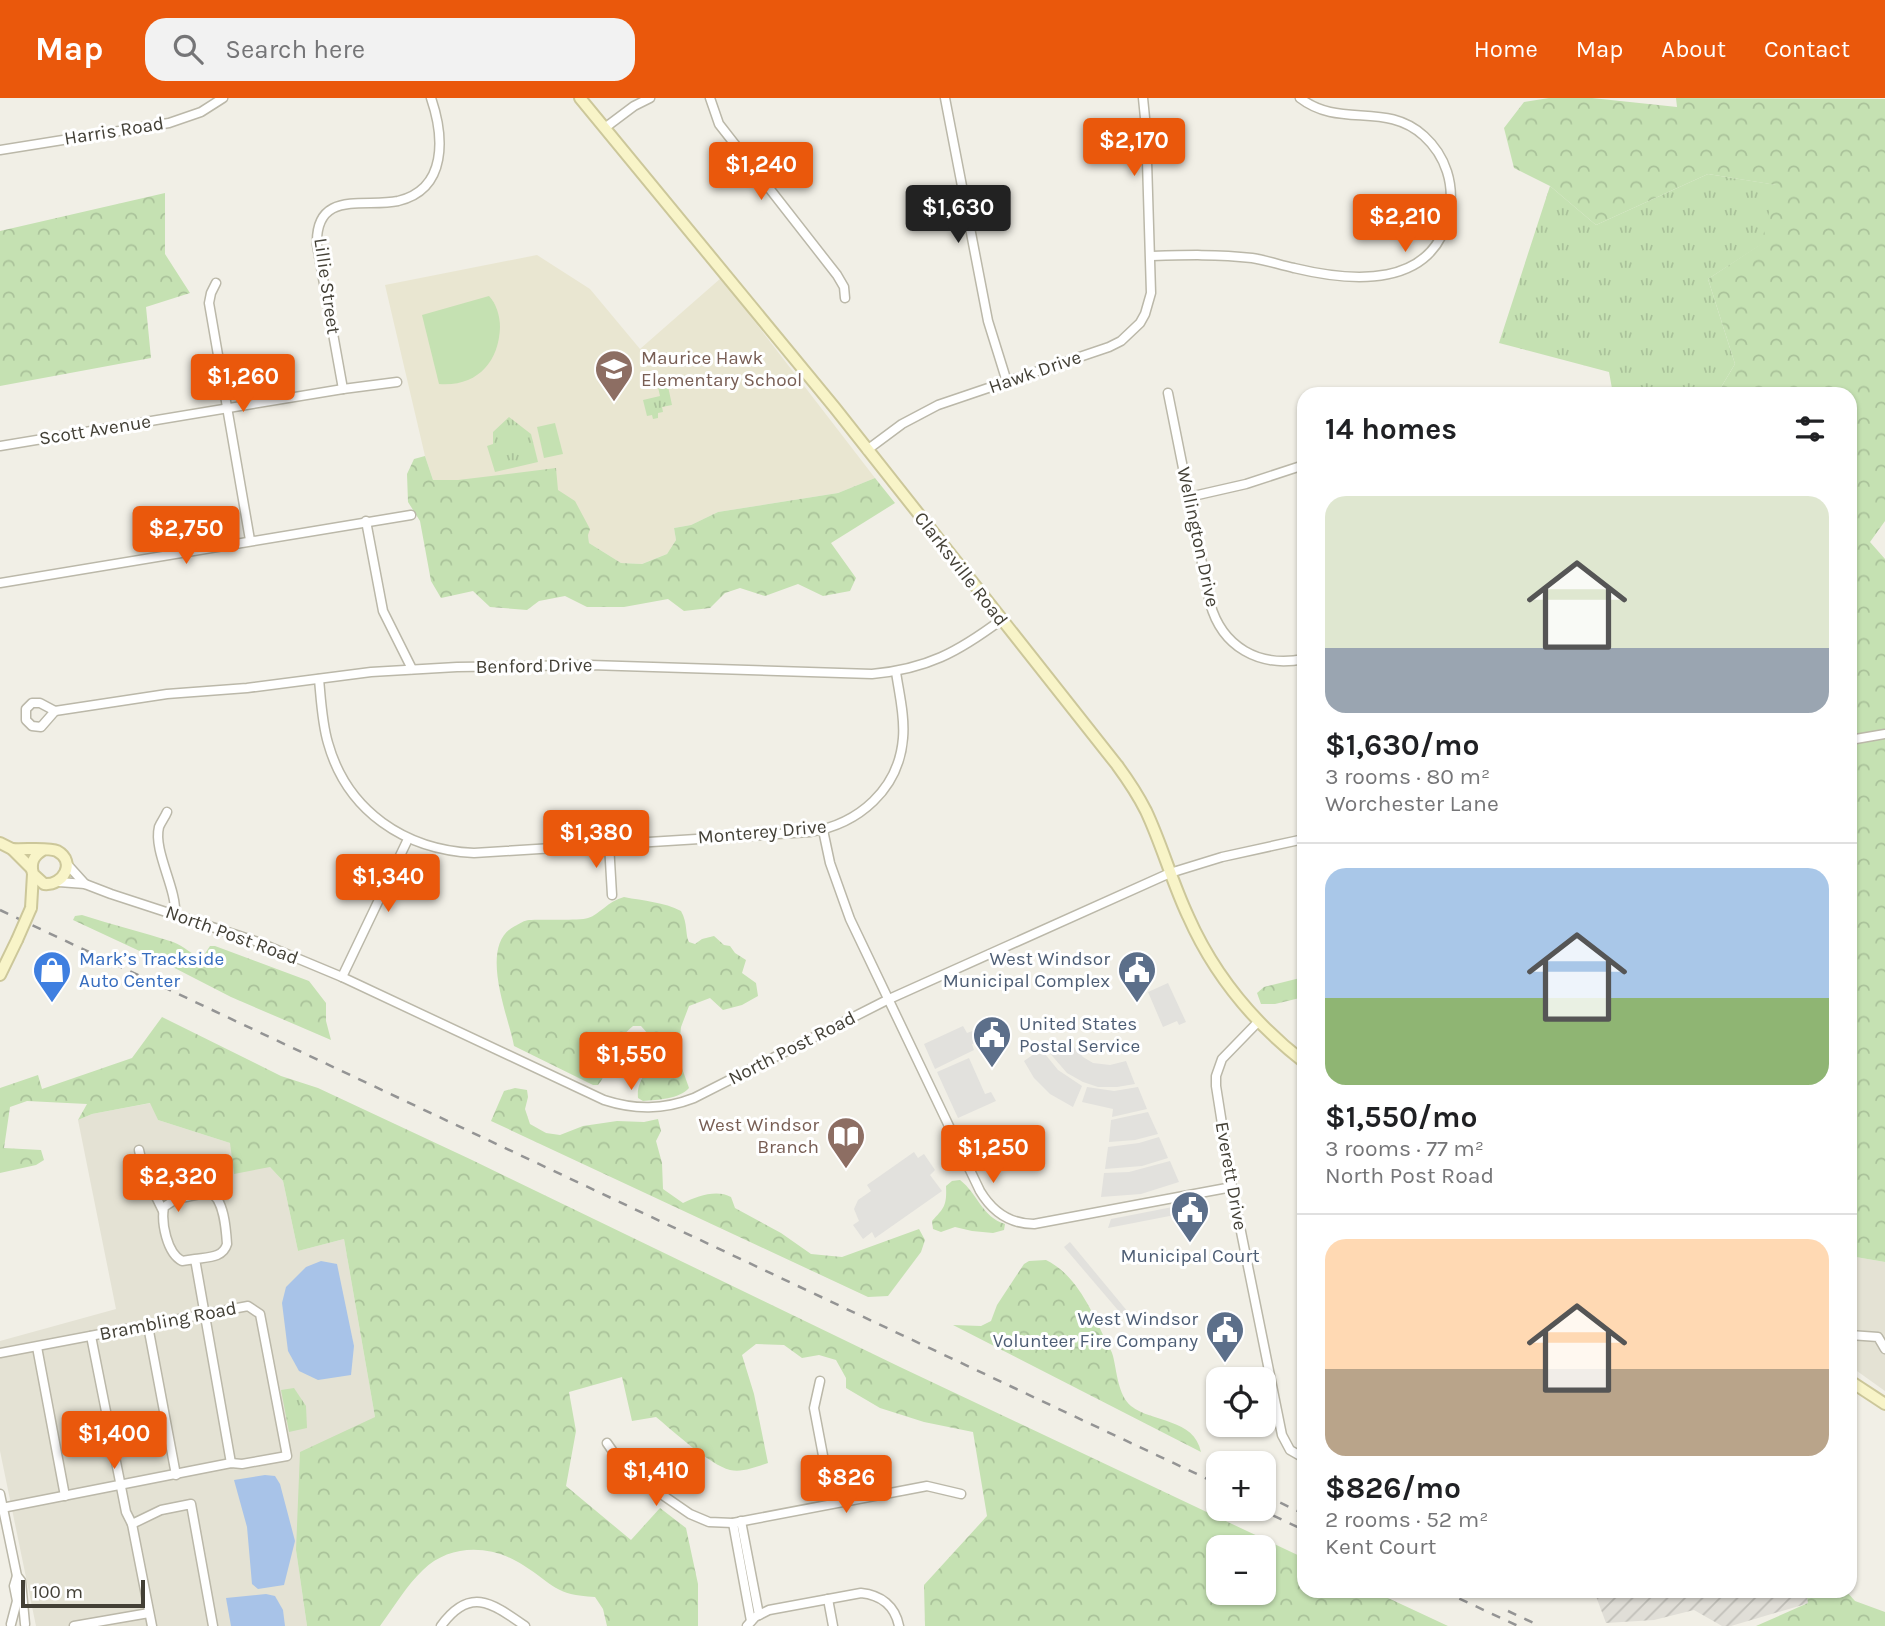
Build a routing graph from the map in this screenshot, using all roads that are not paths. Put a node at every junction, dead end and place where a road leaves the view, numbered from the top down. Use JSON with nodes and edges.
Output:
{"nodes":[{"id":1,"x":223,"y":98,"type":"edge"},
{"id":2,"x":431,"y":98,"type":"edge"},
{"id":3,"x":580,"y":98,"type":"edge"},
{"id":4,"x":650,"y":98,"type":"edge"},
{"id":5,"x":710,"y":98,"type":"edge"},
{"id":6,"x":945,"y":98,"type":"edge"},
{"id":7,"x":1143,"y":98,"type":"edge"},
{"id":8,"x":1300,"y":98,"type":"edge"},
{"id":9,"x":606,"y":127,"type":"junction"},
{"id":10,"x":0,"y":150,"type":"edge"},
{"id":11,"x":1151,"y":256,"type":"junction"},
{"id":12,"x":216,"y":284,"type":"dead end"},
{"id":13,"x":845,"y":298,"type":"dead end"},
{"id":14,"x":397,"y":382,"type":"dead end"},
{"id":15,"x":1007,"y":382,"type":"junction"},
{"id":16,"x":343,"y":389,"type":"junction"},
{"id":17,"x":1168,"y":393,"type":"dead end"},
{"id":18,"x":228,"y":408,"type":"junction"},
{"id":19,"x":0,"y":446,"type":"edge"},
{"id":20,"x":867,"y":450,"type":"junction"},
{"id":21,"x":1297,"y":467,"type":"edge"},
{"id":22,"x":1189,"y":497,"type":"junction"},
{"id":23,"x":411,"y":515,"type":"dead end"},
{"id":24,"x":366,"y":521,"type":"junction"},
{"id":25,"x":250,"y":540,"type":"junction"},
{"id":26,"x":0,"y":583,"type":"edge"},
{"id":27,"x":1001,"y":620,"type":"junction"},
{"id":28,"x":1297,"y":660,"type":"edge"},
{"id":29,"x":412,"y":669,"type":"junction"},
{"id":30,"x":896,"y":672,"type":"junction"},
{"id":31,"x":319,"y":678,"type":"junction"},
{"id":32,"x":55,"y":711,"type":"dead end"},
{"id":33,"x":1885,"y":734,"type":"edge"},
{"id":34,"x":1857,"y":739,"type":"edge"},
{"id":35,"x":167,"y":812,"type":"dead end"},
{"id":36,"x":823,"y":830,"type":"junction"},
{"id":37,"x":408,"y":839,"type":"junction"},
{"id":38,"x":1297,"y":841,"type":"edge"},
{"id":39,"x":0,"y":843,"type":"edge"},
{"id":40,"x":609,"y":844,"type":"junction"},
{"id":41,"x":12,"y":849,"type":"junction"},
{"id":42,"x":43,"y":850,"type":"junction"},
{"id":43,"x":66,"y":863,"type":"junction"},
{"id":44,"x":32,"y":871,"type":"junction"},
{"id":45,"x":1170,"y":873,"type":"junction"},
{"id":46,"x":55,"y":883,"type":"junction"},
{"id":47,"x":85,"y":884,"type":"junction"},
{"id":48,"x":612,"y":895,"type":"dead end"},
{"id":49,"x":31,"y":908,"type":"junction"},
{"id":50,"x":175,"y":914,"type":"junction"},
{"id":51,"x":0,"y":975,"type":"edge"},
{"id":52,"x":342,"y":977,"type":"junction"},
{"id":53,"x":887,"y":1000,"type":"junction"},
{"id":54,"x":1258,"y":1022,"type":"junction"},
{"id":55,"x":1297,"y":1056,"type":"edge"},
{"id":56,"x":139,"y":1150,"type":"dead end"},
{"id":57,"x":1232,"y":1188,"type":"junction"},
{"id":58,"x":163,"y":1211,"type":"junction"},
{"id":59,"x":195,"y":1259,"type":"junction"},
{"id":60,"x":204,"y":1314,"type":"junction"},
{"id":61,"x":148,"y":1325,"type":"junction"},
{"id":62,"x":92,"y":1336,"type":"junction"},
{"id":63,"x":1857,"y":1336,"type":"edge"},
{"id":64,"x":37,"y":1346,"type":"junction"},
{"id":65,"x":1885,"y":1349,"type":"edge"},
{"id":66,"x":0,"y":1353,"type":"edge"},
{"id":67,"x":820,"y":1381,"type":"dead end"},
{"id":68,"x":1857,"y":1386,"type":"edge"},
{"id":69,"x":1885,"y":1404,"type":"edge"},
{"id":70,"x":607,"y":1443,"type":"dead end"},
{"id":71,"x":1297,"y":1454,"type":"edge"},
{"id":72,"x":231,"y":1463,"type":"junction"},
{"id":73,"x":176,"y":1475,"type":"junction"},
{"id":74,"x":120,"y":1485,"type":"junction"},
{"id":75,"x":0,"y":1494,"type":"edge"},
{"id":76,"x":961,"y":1494,"type":"dead end"},
{"id":77,"x":65,"y":1496,"type":"junction"},
{"id":78,"x":832,"y":1503,"type":"junction"},
{"id":79,"x":2,"y":1507,"type":"junction"},
{"id":80,"x":737,"y":1522,"type":"junction"},
{"id":81,"x":132,"y":1524,"type":"junction"},
{"id":82,"x":17,"y":1576,"type":"junction"},
{"id":83,"x":828,"y":1600,"type":"junction"},
{"id":84,"x":149,"y":1613,"type":"junction"},
{"id":85,"x":759,"y":1615,"type":"junction"},
{"id":86,"x":749,"y":1623,"type":"edge"},
{"id":87,"x":9,"y":1625,"type":"edge"},
{"id":88,"x":27,"y":1625,"type":"edge"},
{"id":89,"x":74,"y":1626,"type":"edge"},
{"id":90,"x":150,"y":1626,"type":"edge"},
{"id":91,"x":213,"y":1626,"type":"edge"},
{"id":92,"x":441,"y":1626,"type":"edge"},
{"id":93,"x":525,"y":1626,"type":"edge"},
{"id":94,"x":833,"y":1626,"type":"edge"},
{"id":95,"x":899,"y":1626,"type":"edge"}],
"edges":[{"from":1,"to":10,"type":"street","name":"Harris Road"},
{"from":2,"to":16,"type":"street","name":"Lillie Street"},
{"from":3,"to":9,"type":"street","name":"Clarksville Road"},
{"from":4,"to":9,"type":"street"},
{"from":5,"to":13,"type":"street"},
{"from":6,"to":15,"type":"street"},
{"from":7,"to":11,"type":"street","name":"Hawk Drive"},
{"from":8,"to":11,"type":"street"},
{"from":9,"to":20,"type":"street","name":"Clarksville Road"},
{"from":11,"to":15,"type":"street","name":"Hawk Drive"},
{"from":12,"to":18,"type":"street"},
{"from":14,"to":16,"type":"street","name":"Scott Avenue"},
{"from":15,"to":20,"type":"street","name":"Hawk Drive"},
{"from":16,"to":18,"type":"street","name":"Scott Avenue"},
{"from":17,"to":22,"type":"street","name":"Wellington Drive"},
{"from":18,"to":19,"type":"street","name":"Scott Avenue"},
{"from":18,"to":25,"type":"street"},
{"from":20,"to":27,"type":"street","name":"Clarksville Road"},
{"from":21,"to":22,"type":"street"},
{"from":22,"to":28,"type":"street","name":"Wellington Drive"},
{"from":23,"to":24,"type":"street"},
{"from":24,"to":25,"type":"street"},
{"from":24,"to":29,"type":"street"},
{"from":25,"to":26,"type":"street"},
{"from":27,"to":30,"type":"street","name":"Benford Drive"},
{"from":27,"to":45,"type":"street","name":"Clarksville Road"},
{"from":29,"to":30,"type":"street","name":"Benford Drive"},
{"from":29,"to":31,"type":"street","name":"Benford Drive"},
{"from":30,"to":36,"type":"street","name":"Monterey Drive"},
{"from":31,"to":32,"type":"street","name":"Benford Drive"},
{"from":31,"to":37,"type":"street","name":"Monterey Drive"},
{"from":33,"to":34,"type":"street"},
{"from":35,"to":50,"type":"street"},
{"from":36,"to":40,"type":"street","name":"Monterey Drive"},
{"from":36,"to":53,"type":"street"},
{"from":37,"to":40,"type":"street","name":"Monterey Drive"},
{"from":37,"to":52,"type":"street"},
{"from":38,"to":45,"type":"street","name":"North Post Road"},
{"from":39,"to":41,"type":"street"},
{"from":40,"to":48,"type":"street"},
{"from":41,"to":42,"type":"street"},
{"from":41,"to":44,"type":"street"},
{"from":42,"to":43,"type":"street"},
{"from":42,"to":44,"type":"street"},
{"from":43,"to":46,"type":"street"},
{"from":43,"to":47,"type":"street","name":"North Post Road"},
{"from":44,"to":46,"type":"street"},
{"from":44,"to":49,"type":"street"},
{"from":45,"to":53,"type":"street","name":"North Post Road"},
{"from":45,"to":54,"type":"street","name":"Clarksville Road"},
{"from":46,"to":47,"type":"street","name":"North Post Road"},
{"from":46,"to":49,"type":"street"},
{"from":47,"to":50,"type":"street","name":"North Post Road"},
{"from":49,"to":51,"type":"street","bridge":true},
{"from":50,"to":52,"type":"street","name":"North Post Road"},
{"from":52,"to":53,"type":"street","name":"North Post Road"},
{"from":53,"to":57,"type":"street"},
{"from":54,"to":55,"type":"street","name":"Clarksville Road"},
{"from":54,"to":57,"type":"street","name":"Everett Drive"},
{"from":56,"to":58,"type":"street"},
{"from":57,"to":71,"type":"street","name":"Everett Drive"},
{"from":58,"to":59,"type":"street"},
{"from":58,"to":59,"type":"street"},
{"from":59,"to":60,"type":"street"},
{"from":60,"to":61,"type":"street","name":"Brambling Road"},
{"from":60,"to":72,"type":"street"},
{"from":60,"to":72,"type":"street","name":"Brambling Road"},
{"from":61,"to":62,"type":"street","name":"Brambling Road"},
{"from":61,"to":73,"type":"street"},
{"from":62,"to":64,"type":"street","name":"Brambling Road"},
{"from":62,"to":74,"type":"street"},
{"from":63,"to":65,"type":"street"},
{"from":64,"to":66,"type":"street","name":"Brambling Road"},
{"from":64,"to":77,"type":"street"},
{"from":67,"to":78,"type":"street"},
{"from":68,"to":69,"type":"street"},
{"from":70,"to":80,"type":"street"},
{"from":72,"to":73,"type":"street"},
{"from":73,"to":74,"type":"street"},
{"from":74,"to":77,"type":"street"},
{"from":74,"to":81,"type":"street"},
{"from":75,"to":79,"type":"street"},
{"from":76,"to":78,"type":"street"},
{"from":77,"to":79,"type":"street"},
{"from":78,"to":80,"type":"street"},
{"from":79,"to":82,"type":"street"},
{"from":80,"to":85,"type":"street"},
{"from":80,"to":86,"type":"street"},
{"from":81,"to":84,"type":"street"},
{"from":81,"to":91,"type":"street"},
{"from":82,"to":87,"type":"street"},
{"from":82,"to":88,"type":"street"},
{"from":83,"to":85,"type":"street"},
{"from":83,"to":94,"type":"street"},
{"from":83,"to":95,"type":"street"},
{"from":84,"to":89,"type":"street"},
{"from":84,"to":90,"type":"street"},
{"from":85,"to":86,"type":"street"},
{"from":87,"to":88,"type":"street"},
{"from":92,"to":93,"type":"street"}]}
